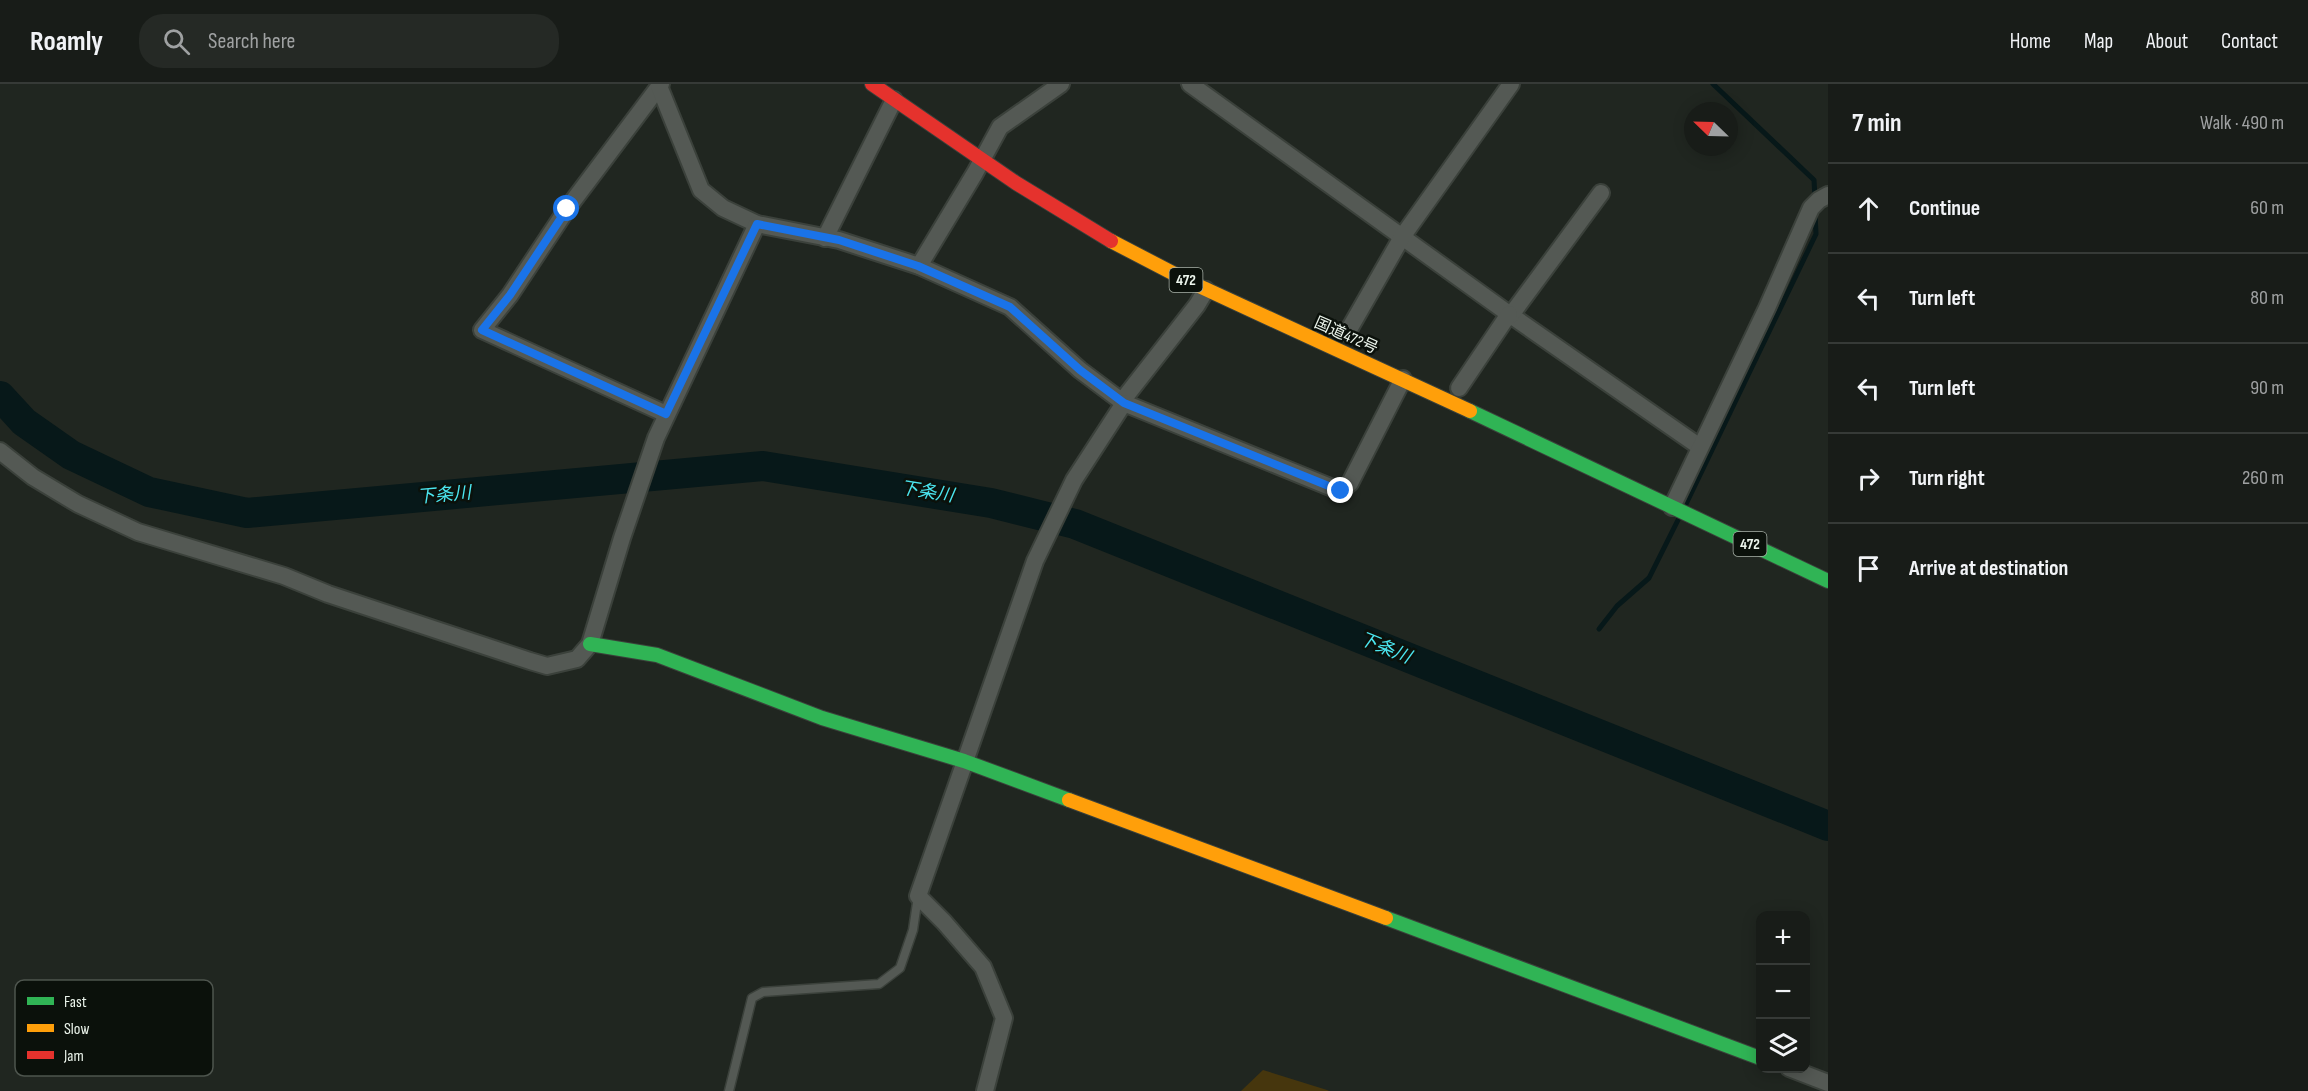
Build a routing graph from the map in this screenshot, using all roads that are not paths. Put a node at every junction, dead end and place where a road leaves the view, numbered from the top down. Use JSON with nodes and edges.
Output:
{"nodes":[{"id":1,"x":872,"y":84,"type":"edge"},
{"id":2,"x":1061,"y":84,"type":"edge"},
{"id":3,"x":1190,"y":84,"type":"edge"},
{"id":4,"x":1511,"y":84,"type":"edge"},
{"id":5,"x":660,"y":85,"type":"edge"},
{"id":6,"x":894,"y":99,"type":"junction"},
{"id":7,"x":982,"y":159,"type":"junction"},
{"id":8,"x":1601,"y":193,"type":"dead end"},
{"id":9,"x":1828,"y":195,"type":"edge"},
{"id":10,"x":757,"y":224,"type":"junction"},
{"id":11,"x":1402,"y":237,"type":"junction"},
{"id":12,"x":825,"y":238,"type":"junction"},
{"id":13,"x":918,"y":266,"type":"junction"},
{"id":14,"x":1206,"y":290,"type":"junction"},
{"id":15,"x":1510,"y":314,"type":"junction"},
{"id":16,"x":1347,"y":334,"type":"dead end"},
{"id":17,"x":1402,"y":379,"type":"junction"},
{"id":18,"x":1459,"y":388,"type":"dead end"},
{"id":19,"x":1123,"y":402,"type":"junction"},
{"id":20,"x":666,"y":414,"type":"junction"},
{"id":21,"x":1700,"y":447,"type":"junction"},
{"id":22,"x":0,"y":451,"type":"edge"},
{"id":23,"x":1672,"y":507,"type":"junction"},
{"id":24,"x":1828,"y":581,"type":"edge"},
{"id":25,"x":590,"y":644,"type":"junction"},
{"id":26,"x":964,"y":761,"type":"junction"},
{"id":27,"x":918,"y":896,"type":"junction"},
{"id":28,"x":1756,"y":1056,"type":"edge"},
{"id":29,"x":1802,"y":1073,"type":"edge"},
{"id":30,"x":1828,"y":1083,"type":"edge"},
{"id":31,"x":729,"y":1091,"type":"edge"},
{"id":32,"x":985,"y":1091,"type":"edge"}],
"edges":[{"from":1,"to":6,"type":"main road","name":"国道472号","number":"472"},
{"from":2,"to":7,"type":"street"},
{"from":3,"to":11,"type":"street"},
{"from":4,"to":11,"type":"street"},
{"from":5,"to":10,"type":"street"},
{"from":5,"to":20,"type":"street"},
{"from":6,"to":7,"type":"main road","name":"国道472号","number":"472"},
{"from":6,"to":12,"type":"street"},
{"from":7,"to":13,"type":"street"},
{"from":7,"to":14,"type":"main road","name":"国道472号","number":"472"},
{"from":8,"to":15,"type":"street"},
{"from":9,"to":21,"type":"street"},
{"from":10,"to":12,"type":"street"},
{"from":10,"to":20,"type":"street"},
{"from":11,"to":15,"type":"street"},
{"from":11,"to":16,"type":"street"},
{"from":12,"to":13,"type":"street"},
{"from":13,"to":19,"type":"street"},
{"from":14,"to":17,"type":"main road","name":"国道472号","number":"472"},
{"from":14,"to":19,"type":"street"},
{"from":15,"to":18,"type":"street"},
{"from":15,"to":21,"type":"street"},
{"from":17,"to":19,"type":"street"},
{"from":17,"to":23,"type":"main road","name":"国道472号","number":"472"},
{"from":19,"to":26,"type":"street"},
{"from":20,"to":25,"type":"street"},
{"from":21,"to":23,"type":"street"},
{"from":22,"to":25,"type":"street"},
{"from":23,"to":24,"type":"main road","name":"国道472号","number":"472"},
{"from":25,"to":26,"type":"main road"},
{"from":26,"to":27,"type":"street"},
{"from":26,"to":28,"type":"main road"},
{"from":27,"to":31,"type":"lane"},
{"from":27,"to":32,"type":"street"},
{"from":29,"to":30,"type":"street"}]}
